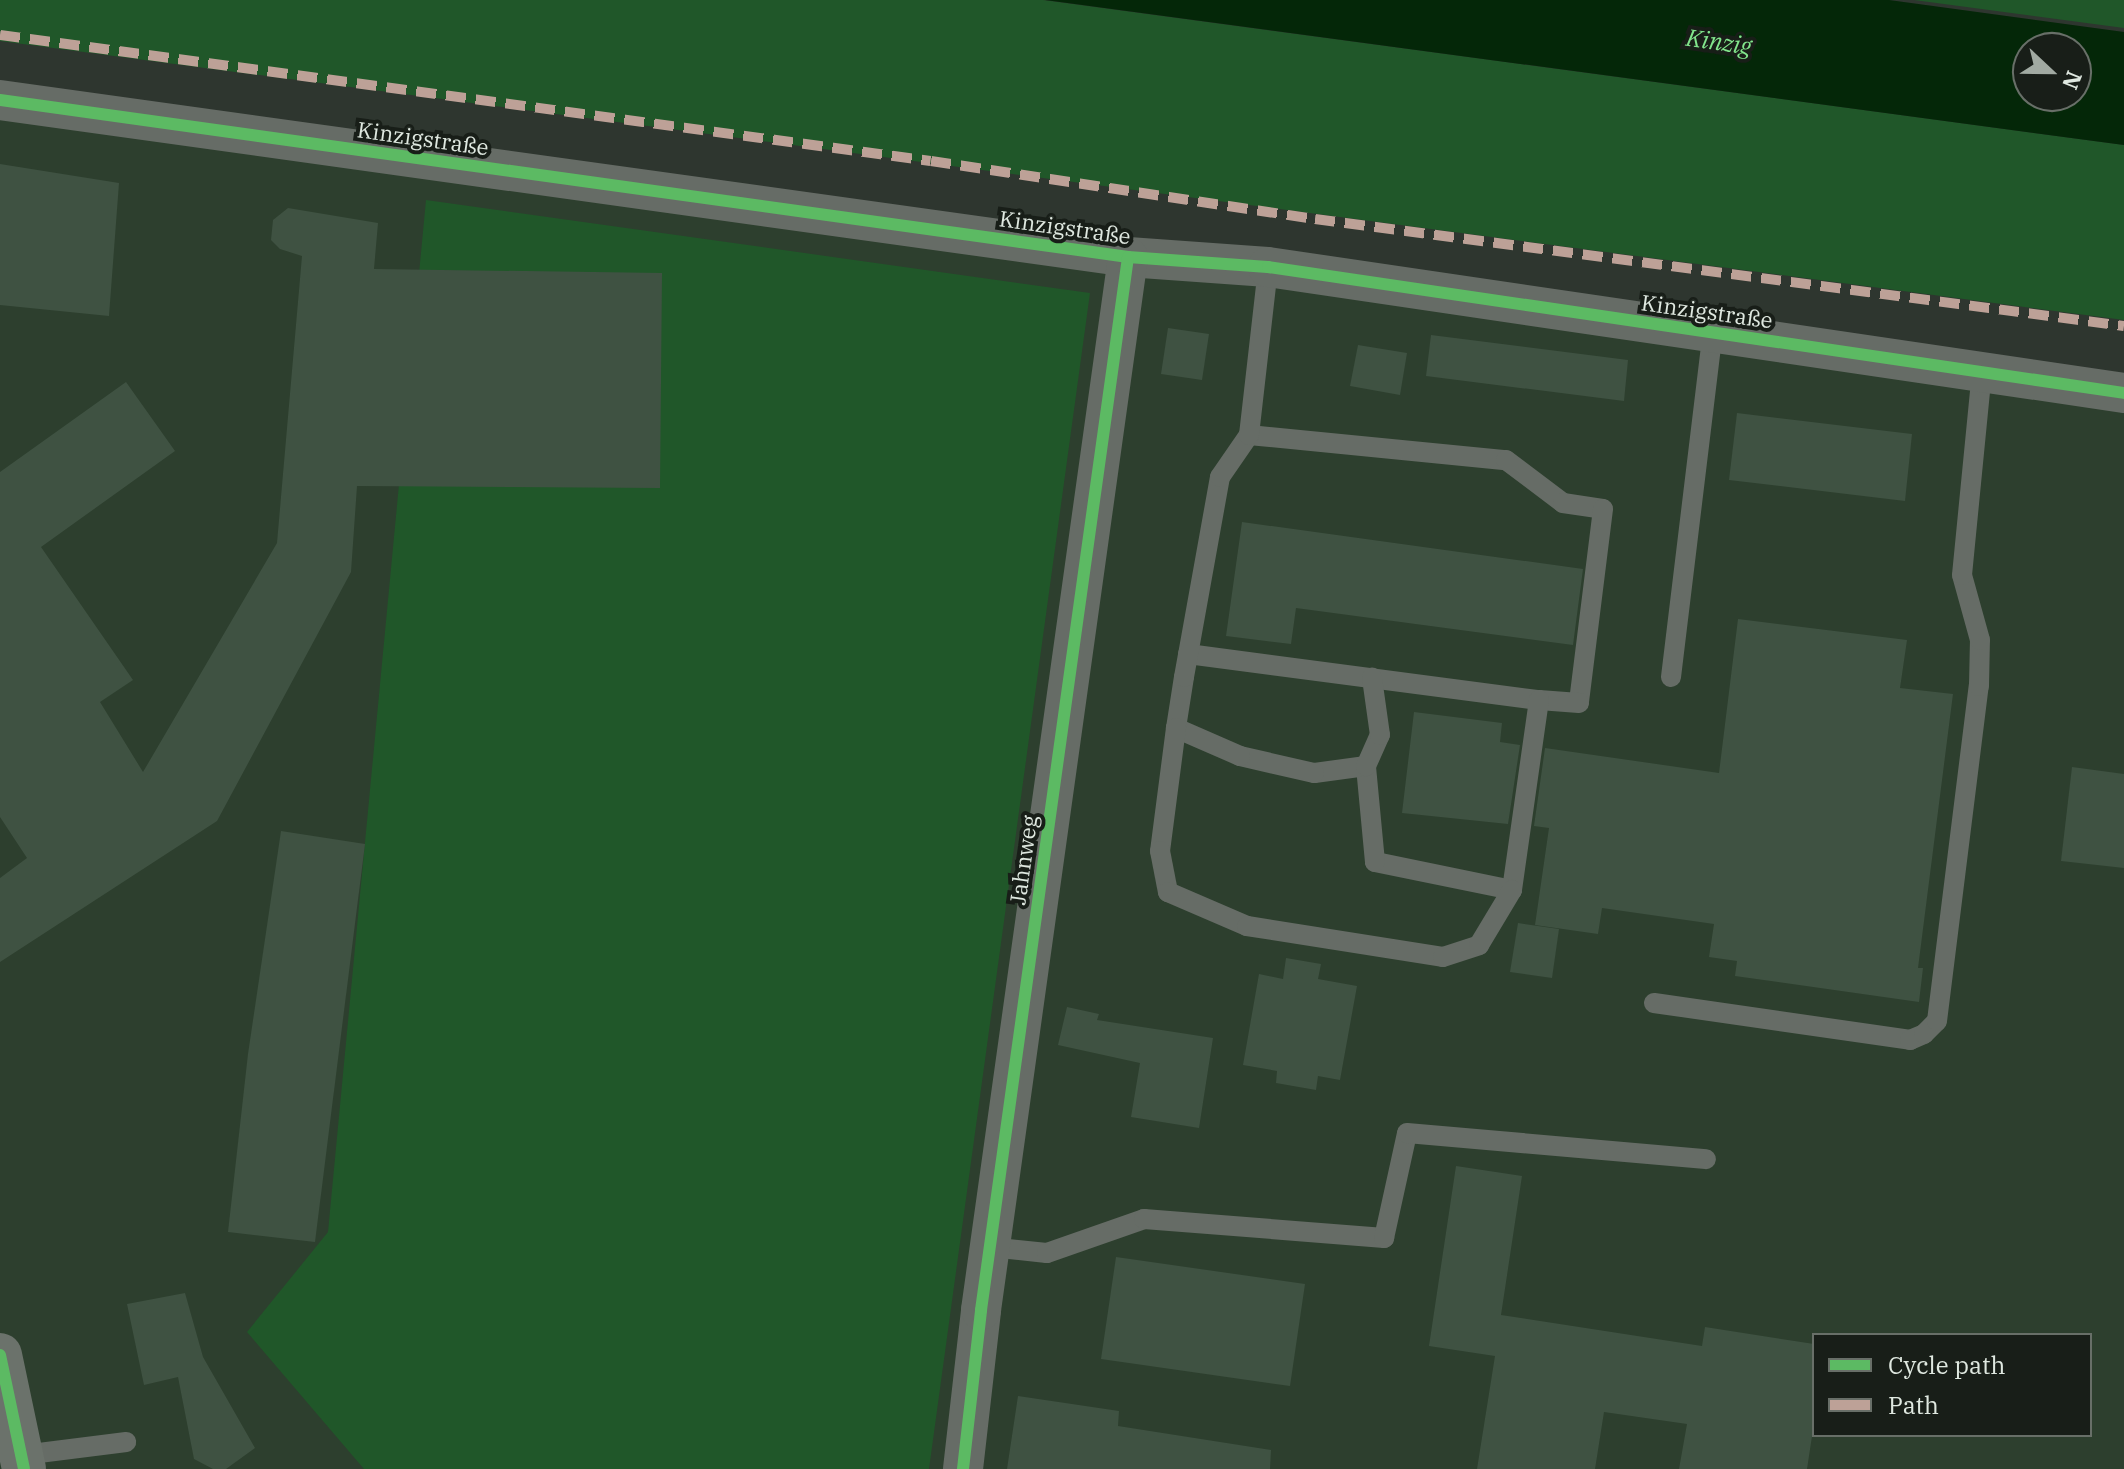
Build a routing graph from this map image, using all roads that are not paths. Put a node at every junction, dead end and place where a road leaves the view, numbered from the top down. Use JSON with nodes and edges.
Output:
{"nodes":[{"id":1,"x":0,"y":100,"type":"edge"},
{"id":2,"x":1128,"y":257,"type":"junction"},
{"id":3,"x":1268,"y":267,"type":"junction"},
{"id":4,"x":1713,"y":332,"type":"junction"},
{"id":5,"x":1982,"y":372,"type":"junction"},
{"id":6,"x":2124,"y":393,"type":"edge"},
{"id":7,"x":1249,"y":435,"type":"junction"},
{"id":8,"x":1188,"y":654,"type":"junction"},
{"id":9,"x":1671,"y":677,"type":"dead end"},
{"id":10,"x":1372,"y":678,"type":"junction"},
{"id":11,"x":1539,"y":700,"type":"junction"},
{"id":12,"x":1176,"y":728,"type":"junction"},
{"id":13,"x":1366,"y":766,"type":"junction"},
{"id":14,"x":1512,"y":890,"type":"junction"},
{"id":15,"x":1654,"y":1003,"type":"dead end"},
{"id":16,"x":1706,"y":1159,"type":"dead end"},
{"id":17,"x":990,"y":1247,"type":"junction"},
{"id":18,"x":0,"y":1355,"type":"edge"},
{"id":19,"x":126,"y":1442,"type":"dead end"},
{"id":20,"x":24,"y":1462,"type":"edge"},
{"id":21,"x":963,"y":1469,"type":"edge"}],
"edges":[{"from":1,"to":2,"type":"street","name":"Kinzigstraße"},
{"from":2,"to":3,"type":"street","name":"Kinzigstraße"},
{"from":2,"to":17,"type":"street","name":"Jahnweg"},
{"from":3,"to":4,"type":"street","name":"Kinzigstraße"},
{"from":3,"to":7,"type":"lane"},
{"from":4,"to":5,"type":"street","name":"Kinzigstraße"},
{"from":4,"to":9,"type":"lane"},
{"from":5,"to":6,"type":"street","name":"Kinzigstraße"},
{"from":5,"to":15,"type":"lane"},
{"from":7,"to":8,"type":"lane"},
{"from":7,"to":11,"type":"lane"},
{"from":8,"to":10,"type":"lane"},
{"from":8,"to":12,"type":"lane"},
{"from":10,"to":11,"type":"lane"},
{"from":10,"to":13,"type":"lane"},
{"from":11,"to":14,"type":"lane"},
{"from":12,"to":13,"type":"lane"},
{"from":12,"to":14,"type":"lane"},
{"from":13,"to":14,"type":"lane"},
{"from":16,"to":17,"type":"lane"},
{"from":17,"to":21,"type":"street","name":"Jahnweg"},
{"from":18,"to":20,"type":"main road"},
{"from":19,"to":20,"type":"lane"}]}
